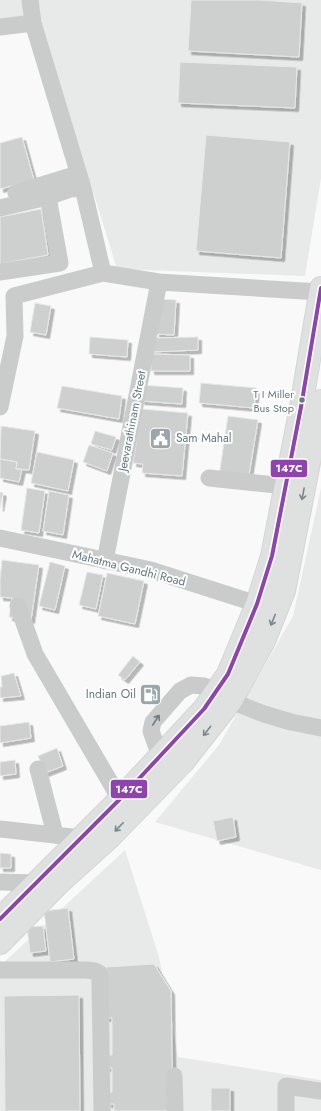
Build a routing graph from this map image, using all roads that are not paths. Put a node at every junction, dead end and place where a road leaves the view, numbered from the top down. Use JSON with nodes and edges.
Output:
{"nodes":[{"id":1,"x":30,"y":0,"type":"edge"},
{"id":2,"x":33,"y":23,"type":"junction"},
{"id":3,"x":0,"y":27,"type":"edge"},
{"id":4,"x":80,"y":180,"type":"junction"},
{"id":5,"x":48,"y":197,"type":"junction"},
{"id":6,"x":0,"y":198,"type":"edge"},
{"id":7,"x":0,"y":208,"type":"edge"},
{"id":8,"x":0,"y":272,"type":"edge"},
{"id":9,"x":103,"y":273,"type":"junction"},
{"id":10,"x":159,"y":282,"type":"junction"},
{"id":11,"x":321,"y":290,"type":"edge"},
{"id":12,"x":8,"y":336,"type":"edge"},
{"id":13,"x":0,"y":407,"type":"edge"},
{"id":14,"x":316,"y":407,"type":"edge"},
{"id":15,"x":209,"y":478,"type":"dead end"},
{"id":16,"x":286,"y":486,"type":"junction"},
{"id":17,"x":0,"y":538,"type":"edge"},
{"id":18,"x":105,"y":561,"type":"junction"},
{"id":19,"x":256,"y":604,"type":"junction"},
{"id":20,"x":18,"y":606,"type":"dead end"},
{"id":21,"x":224,"y":695,"type":"junction"},
{"id":22,"x":321,"y":728,"type":"edge"},
{"id":23,"x":160,"y":756,"type":"junction"},
{"id":24,"x":38,"y":769,"type":"dead end"},
{"id":25,"x":120,"y":799,"type":"junction"},
{"id":26,"x":0,"y":829,"type":"edge"},
{"id":27,"x":54,"y":834,"type":"junction"},
{"id":28,"x":81,"y":838,"type":"junction"},
{"id":29,"x":0,"y":882,"type":"edge"},
{"id":30,"x":36,"y":883,"type":"junction"},
{"id":31,"x":0,"y":919,"type":"edge"},
{"id":32,"x":0,"y":943,"type":"edge"},
{"id":33,"x":0,"y":970,"type":"edge"},
{"id":34,"x":174,"y":1076,"type":"dead end"},
{"id":35,"x":321,"y":1091,"type":"edge"},
{"id":36,"x":102,"y":1111,"type":"edge"},
{"id":37,"x":175,"y":1111,"type":"edge"},
{"id":38,"x":286,"y":1111,"type":"edge"}],
"edges":[{"from":1,"to":2,"type":"street"},
{"from":2,"to":3,"type":"street"},
{"from":2,"to":4,"type":"street"},
{"from":4,"to":5,"type":"street"},
{"from":4,"to":6,"type":"street"},
{"from":4,"to":9,"type":"street"},
{"from":5,"to":7,"type":"street"},
{"from":5,"to":8,"type":"street"},
{"from":9,"to":10,"type":"street"},
{"from":9,"to":12,"type":"street"},
{"from":10,"to":11,"type":"street"},
{"from":10,"to":18,"type":"street","name":"Jeevarathinam Street"},
{"from":11,"to":14,"type":"highway"},
{"from":12,"to":13,"type":"street"},
{"from":14,"to":16,"type":"highway"},
{"from":14,"to":21,"type":"highway","one_way":true},
{"from":15,"to":16,"type":"street"},
{"from":16,"to":19,"type":"highway"},
{"from":17,"to":18,"type":"street","name":"Mahatma Gandhi Road"},
{"from":18,"to":19,"type":"street","name":"Mahatma Gandhi Road"},
{"from":19,"to":21,"type":"highway"},
{"from":20,"to":25,"type":"street"},
{"from":21,"to":22,"type":"street"},
{"from":21,"to":23,"type":"highway"},
{"from":23,"to":21,"type":"street","one_way":true},
{"from":21,"to":32,"type":"highway","one_way":true},
{"from":23,"to":25,"type":"highway"},
{"from":24,"to":27,"type":"street"},
{"from":25,"to":28,"type":"highway"},
{"from":26,"to":27,"type":"street"},
{"from":27,"to":28,"type":"street"},
{"from":28,"to":30,"type":"highway"},
{"from":29,"to":30,"type":"street"},
{"from":30,"to":31,"type":"highway"},
{"from":33,"to":36,"type":"street"},
{"from":34,"to":37,"type":"street"},
{"from":35,"to":38,"type":"street"}]}
